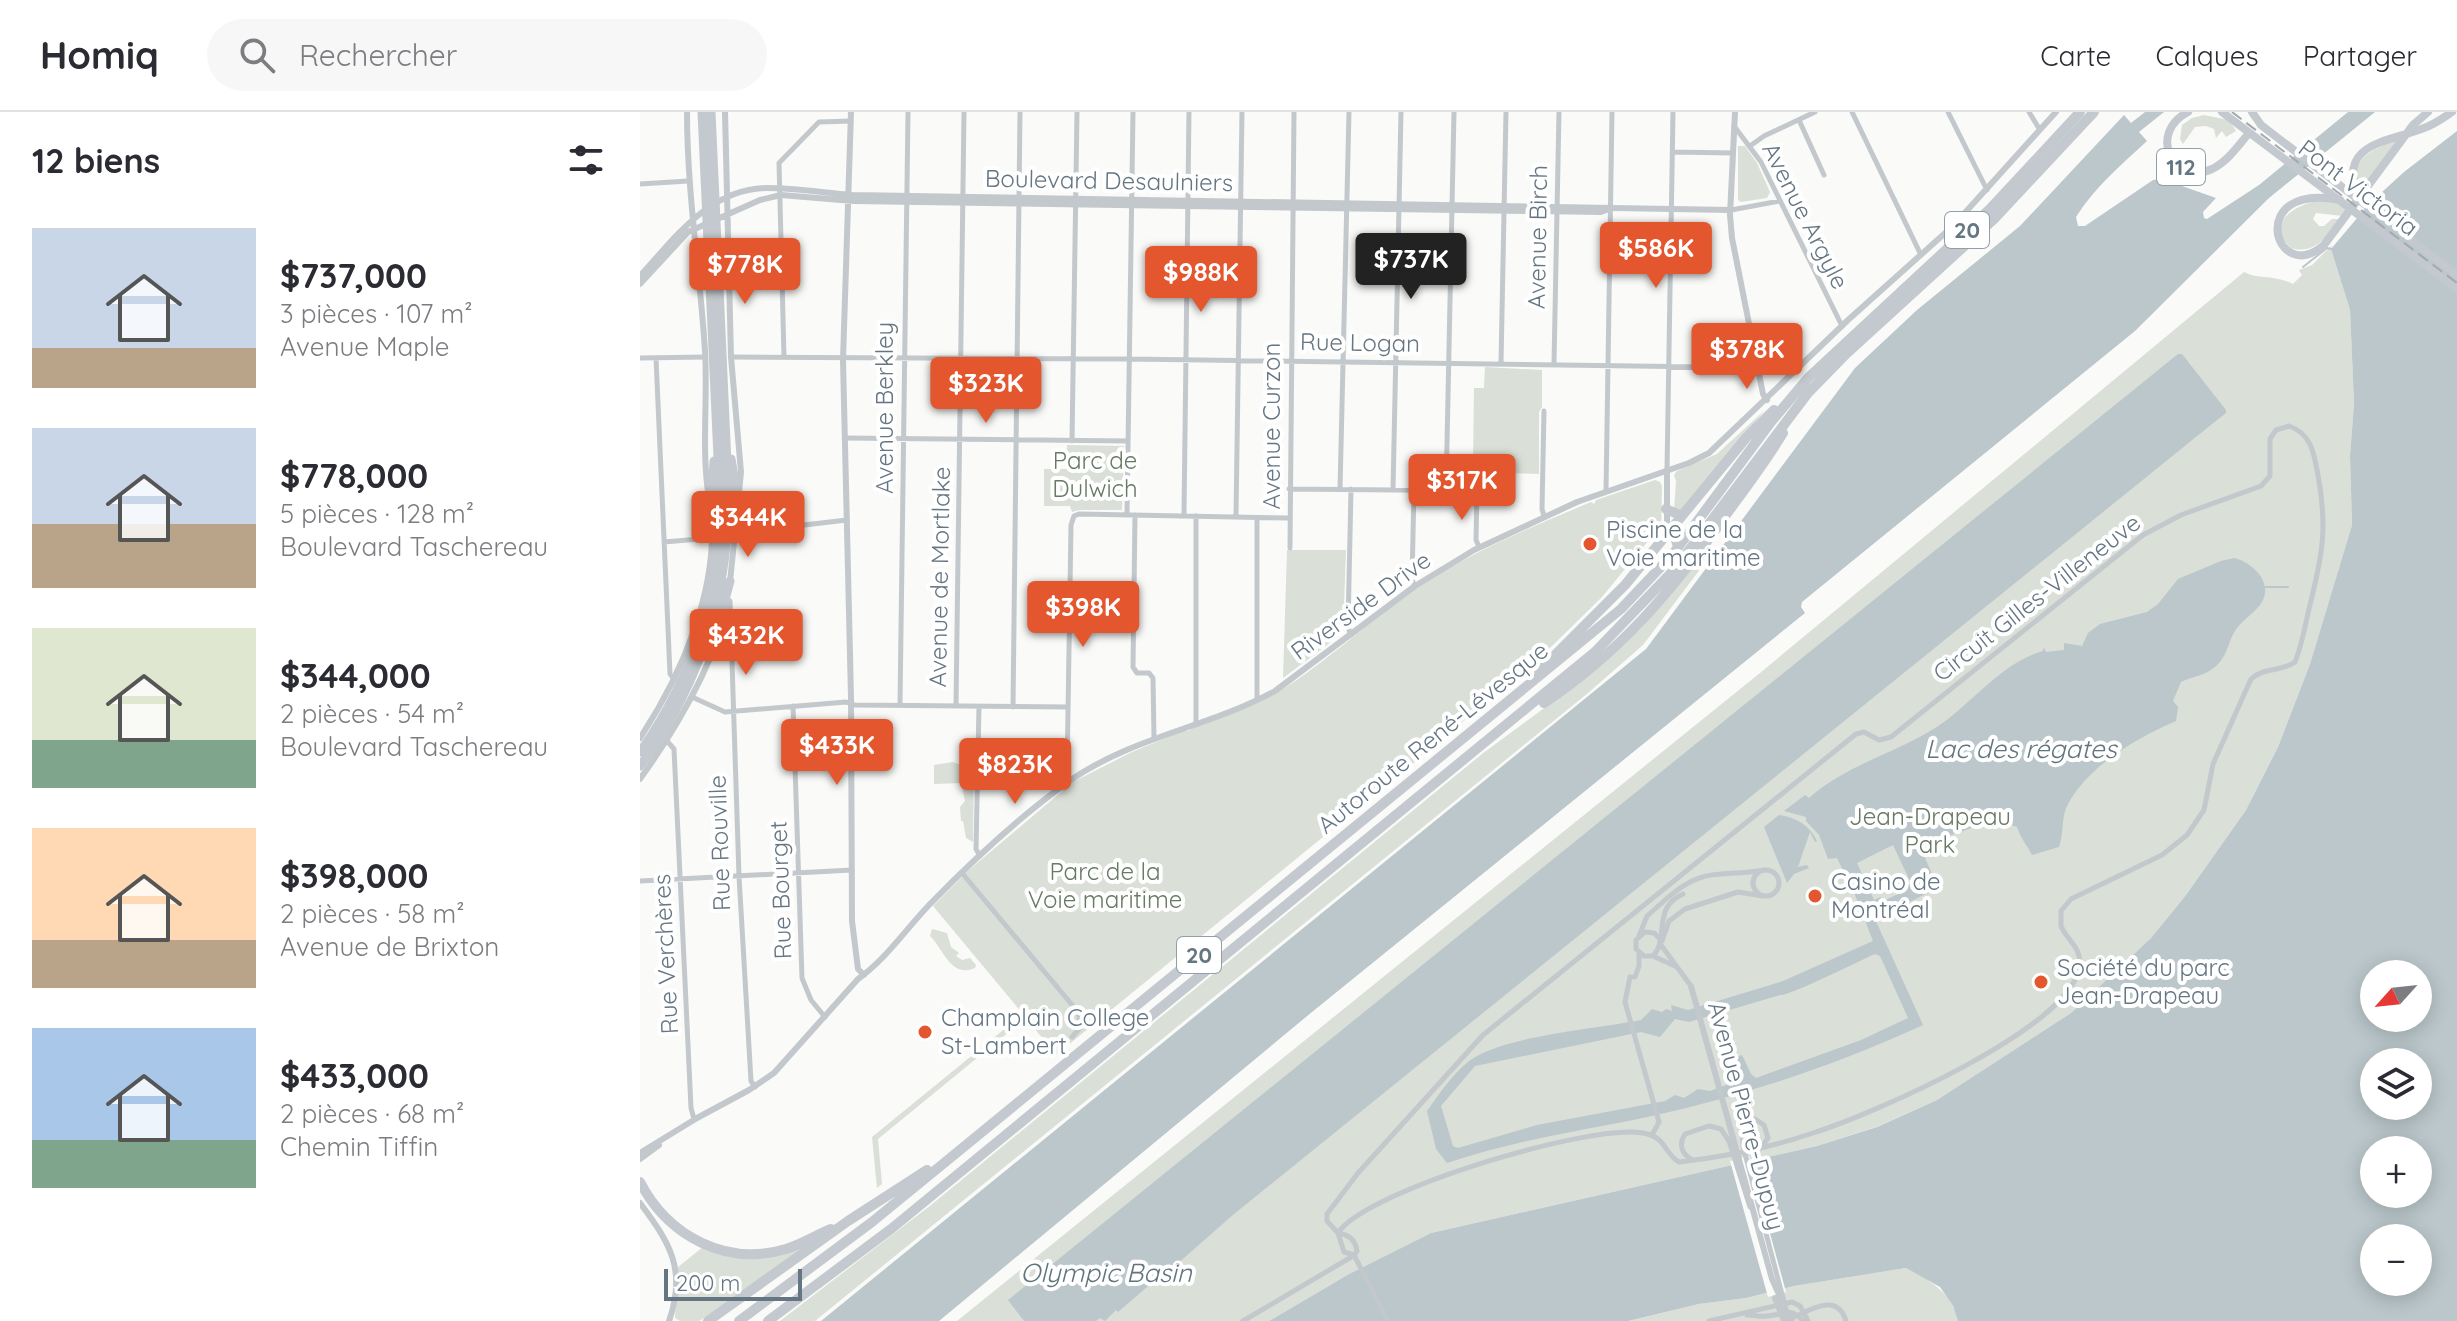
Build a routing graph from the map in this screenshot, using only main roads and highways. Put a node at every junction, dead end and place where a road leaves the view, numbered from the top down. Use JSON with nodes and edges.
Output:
{"nodes":[{"id":1,"x":702,"y":112,"type":"edge"},
{"id":2,"x":711,"y":112,"type":"edge"},
{"id":3,"x":2080,"y":112,"type":"edge"},
{"id":4,"x":2094,"y":112,"type":"edge"},
{"id":5,"x":2188,"y":112,"type":"edge"},
{"id":6,"x":2222,"y":112,"type":"edge"},
{"id":7,"x":2428,"y":112,"type":"edge"},
{"id":8,"x":2452,"y":112,"type":"edge"},
{"id":9,"x":2259,"y":114,"type":"edge"},
{"id":10,"x":2249,"y":133,"type":"dead end"},
{"id":11,"x":708,"y":136,"type":"junction"},
{"id":12,"x":2358,"y":198,"type":"junction"},
{"id":13,"x":2335,"y":199,"type":"junction"},
{"id":14,"x":2457,"y":275,"type":"edge"},
{"id":15,"x":2457,"y":289,"type":"edge"},
{"id":16,"x":1802,"y":384,"type":"junction"},
{"id":17,"x":1802,"y":400,"type":"junction"},
{"id":18,"x":722,"y":440,"type":"junction"},
{"id":19,"x":738,"y":499,"type":"road end"},
{"id":20,"x":1666,"y":509,"type":"road end"},
{"id":21,"x":711,"y":514,"type":"road end"},
{"id":22,"x":1682,"y":516,"type":"junction"},
{"id":23,"x":1686,"y":546,"type":"junction"},
{"id":24,"x":1681,"y":560,"type":"junction"},
{"id":25,"x":730,"y":581,"type":"road end"},
{"id":26,"x":713,"y":618,"type":"junction"},
{"id":27,"x":1513,"y":699,"type":"junction"},
{"id":28,"x":640,"y":752,"type":"edge"},
{"id":29,"x":640,"y":766,"type":"edge"},
{"id":30,"x":957,"y":1153,"type":"junction"},
{"id":31,"x":640,"y":1182,"type":"edge"},
{"id":32,"x":848,"y":1221,"type":"junction"},
{"id":33,"x":708,"y":1321,"type":"edge"},
{"id":34,"x":739,"y":1321,"type":"edge"},
{"id":35,"x":768,"y":1321,"type":"edge"}],
"edges":[{"from":1,"to":11,"type":"highway"},
{"from":2,"to":11,"type":"highway"},
{"from":3,"to":16,"type":"highway","name":"Autoroute René-Lévesque","number":"20"},
{"from":4,"to":17,"type":"highway","name":"Autoroute René-Lévesque","number":"20"},
{"from":5,"to":10,"type":"main road","number":"112"},
{"from":6,"to":13,"type":"main road","name":"Pont Victoria"},
{"from":7,"to":13,"type":"main road"},
{"from":8,"to":12,"type":"main road"},
{"from":9,"to":12,"type":"main road","name":"Pont Victoria"},
{"from":11,"to":18,"type":"highway"},
{"from":12,"to":14,"type":"main road","name":"Pont Victoria"},
{"from":13,"to":15,"type":"main road","name":"Pont Victoria"},
{"from":16,"to":22,"type":"highway"},
{"from":16,"to":23,"type":"highway","name":"Autoroute René-Lévesque","number":"20"},
{"from":17,"to":23,"type":"highway","name":"Autoroute René-Lévesque","number":"20"},
{"from":17,"to":24,"type":"highway"},
{"from":18,"to":19,"type":"highway"},
{"from":18,"to":21,"type":"highway"},
{"from":18,"to":26,"type":"highway"},
{"from":18,"to":28,"type":"highway"},
{"from":20,"to":22,"type":"highway"},
{"from":22,"to":27,"type":"highway"},
{"from":23,"to":24,"type":"highway","name":"Autoroute René-Lévesque","number":"20"},
{"from":24,"to":27,"type":"highway","name":"Autoroute René-Lévesque","number":"20"},
{"from":24,"to":35,"type":"highway","name":"Autoroute René-Lévesque","number":"20"},
{"from":25,"to":26,"type":"highway"},
{"from":26,"to":29,"type":"highway"},
{"from":27,"to":30,"type":"highway","name":"Autoroute René-Lévesque","number":"20"},
{"from":30,"to":32,"type":"highway"},
{"from":30,"to":34,"type":"highway","name":"Autoroute René-Lévesque","number":"20"},
{"from":31,"to":32,"type":"highway"},
{"from":32,"to":33,"type":"highway"}]}
